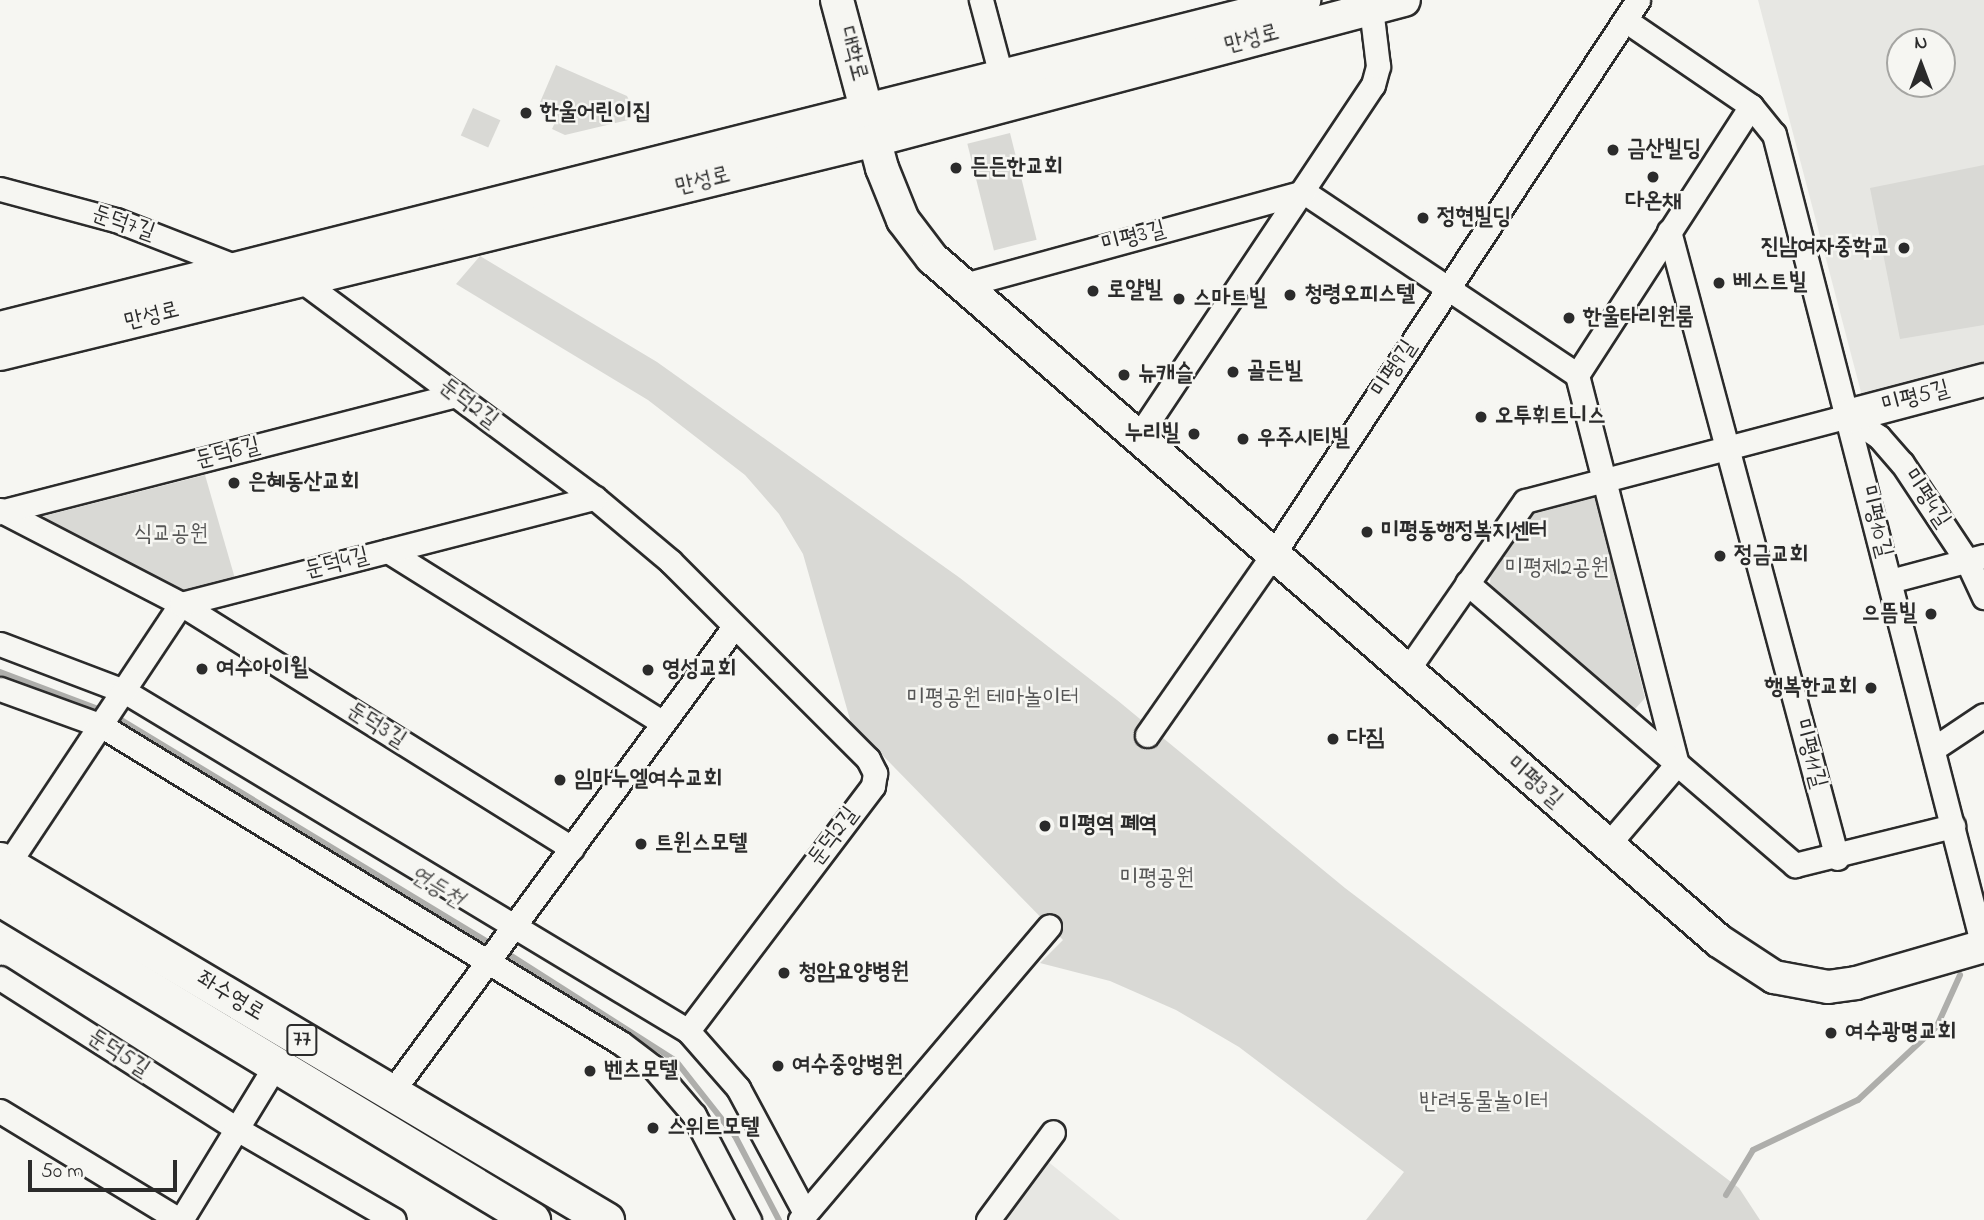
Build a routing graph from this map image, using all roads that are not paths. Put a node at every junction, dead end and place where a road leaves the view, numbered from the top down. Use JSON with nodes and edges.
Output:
{"nodes":[{"id":1,"x":837,"y":0,"type":"edge"},
{"id":2,"x":981,"y":0,"type":"edge"},
{"id":3,"x":1304,"y":0,"type":"edge"},
{"id":4,"x":1404,"y":0,"type":"edge"},
{"id":5,"x":1639,"y":0,"type":"edge"},
{"id":6,"x":1369,"y":4,"type":"edge"},
{"id":7,"x":1254,"y":6,"type":"edge"},
{"id":8,"x":1625,"y":20,"type":"junction"},
{"id":9,"x":1000,"y":75,"type":"junction"},
{"id":10,"x":1751,"y":106,"type":"junction"},
{"id":11,"x":866,"y":108,"type":"junction"},
{"id":12,"x":875,"y":140,"type":"junction"},
{"id":13,"x":0,"y":189,"type":"edge"},
{"id":14,"x":1304,"y":192,"type":"junction"},
{"id":15,"x":1670,"y":231,"type":"junction"},
{"id":16,"x":242,"y":269,"type":"junction"},
{"id":17,"x":301,"y":280,"type":"junction"},
{"id":18,"x":964,"y":285,"type":"junction"},
{"id":19,"x":1448,"y":289,"type":"junction"},
{"id":20,"x":0,"y":328,"type":"edge"},
{"id":21,"x":0,"y":354,"type":"edge"},
{"id":22,"x":1577,"y":375,"type":"junction"},
{"id":23,"x":1984,"y":380,"type":"edge"},
{"id":24,"x":456,"y":395,"type":"junction"},
{"id":25,"x":1848,"y":416,"type":"junction"},
{"id":26,"x":1139,"y":437,"type":"junction"},
{"id":27,"x":1727,"y":447,"type":"junction"},
{"id":28,"x":1603,"y":479,"type":"junction"},
{"id":29,"x":595,"y":498,"type":"junction"},
{"id":30,"x":0,"y":512,"type":"edge"},
{"id":31,"x":388,"y":551,"type":"junction"},
{"id":32,"x":1274,"y":554,"type":"junction"},
{"id":33,"x":1976,"y":559,"type":"edge"},
{"id":34,"x":1890,"y":581,"type":"junction"},
{"id":35,"x":1467,"y":583,"type":"junction"},
{"id":36,"x":1984,"y":597,"type":"edge"},
{"id":37,"x":181,"y":604,"type":"junction"},
{"id":38,"x":734,"y":627,"type":"junction"},
{"id":39,"x":0,"y":644,"type":"edge"},
{"id":40,"x":1406,"y":672,"type":"junction"},
{"id":41,"x":0,"y":689,"type":"edge"},
{"id":42,"x":124,"y":691,"type":"junction"},
{"id":43,"x":1984,"y":715,"type":"edge"},
{"id":44,"x":663,"y":723,"type":"junction"},
{"id":45,"x":102,"y":726,"type":"junction"},
{"id":46,"x":1147,"y":736,"type":"dead end"},
{"id":47,"x":1933,"y":749,"type":"junction"},
{"id":48,"x":1676,"y":764,"type":"junction"},
{"id":49,"x":1953,"y":826,"type":"junction"},
{"id":50,"x":1606,"y":847,"type":"junction"},
{"id":51,"x":572,"y":848,"type":"junction"},
{"id":52,"x":1837,"y":858,"type":"junction"},
{"id":53,"x":3,"y":867,"type":"edge"},
{"id":54,"x":0,"y":898,"type":"edge"},
{"id":55,"x":515,"y":924,"type":"junction"},
{"id":56,"x":1049,"y":926,"type":"dead end"},
{"id":57,"x":103,"y":941,"type":"junction"},
{"id":58,"x":1984,"y":946,"type":"edge"},
{"id":59,"x":488,"y":962,"type":"junction"},
{"id":60,"x":0,"y":978,"type":"edge"},
{"id":61,"x":688,"y":1031,"type":"junction"},
{"id":62,"x":277,"y":1062,"type":"junction"},
{"id":63,"x":391,"y":1093,"type":"junction"},
{"id":64,"x":0,"y":1111,"type":"edge"},
{"id":65,"x":237,"y":1129,"type":"junction"},
{"id":66,"x":1053,"y":1132,"type":"dead end"},
{"id":67,"x":803,"y":1217,"type":"edge"},
{"id":68,"x":180,"y":1220,"type":"edge"},
{"id":69,"x":394,"y":1220,"type":"edge"},
{"id":70,"x":532,"y":1220,"type":"edge"},
{"id":71,"x":606,"y":1220,"type":"edge"},
{"id":72,"x":749,"y":1220,"type":"edge"},
{"id":73,"x":988,"y":1220,"type":"edge"}],
"edges":[{"from":1,"to":11,"type":"street","name":"대학로"},
{"from":2,"to":9,"type":"street"},
{"from":3,"to":7,"type":"street","name":"만성로"},
{"from":4,"to":6,"type":"street","name":"만성로"},
{"from":5,"to":8,"type":"street","name":"미평9길"},
{"from":6,"to":12,"type":"street","name":"만성로"},
{"from":6,"to":14,"type":"street"},
{"from":7,"to":9,"type":"street","name":"만성로"},
{"from":8,"to":10,"type":"street","name":"미평10길"},
{"from":8,"to":19,"type":"street","name":"미평9길"},
{"from":9,"to":11,"type":"street","name":"만성로"},
{"from":10,"to":15,"type":"street"},
{"from":10,"to":25,"type":"street","name":"미평10길"},
{"from":11,"to":12,"type":"street","name":"미평3길"},
{"from":11,"to":16,"type":"street","name":"만성로"},
{"from":12,"to":17,"type":"street","name":"만성로"},
{"from":12,"to":18,"type":"street","name":"미평3길"},
{"from":13,"to":16,"type":"street","name":"둔덕7길"},
{"from":14,"to":18,"type":"street","name":"미평3길"},
{"from":14,"to":19,"type":"street"},
{"from":14,"to":26,"type":"street"},
{"from":15,"to":22,"type":"street"},
{"from":15,"to":27,"type":"street"},
{"from":16,"to":20,"type":"street","name":"만성로"},
{"from":17,"to":21,"type":"street","name":"만성로"},
{"from":17,"to":24,"type":"street","name":"둔덕2길"},
{"from":18,"to":26,"type":"street","name":"미평3길"},
{"from":19,"to":22,"type":"street"},
{"from":19,"to":32,"type":"street","name":"미평9길"},
{"from":22,"to":28,"type":"street"},
{"from":23,"to":25,"type":"street","name":"미평5길"},
{"from":24,"to":29,"type":"street","name":"둔덕2길"},
{"from":24,"to":30,"type":"street","name":"둔덕6길"},
{"from":25,"to":27,"type":"street"},
{"from":25,"to":33,"type":"street","name":"미평4길"},
{"from":25,"to":34,"type":"street","name":"미평10길"},
{"from":26,"to":32,"type":"street","name":"미평3길"},
{"from":27,"to":28,"type":"street"},
{"from":27,"to":52,"type":"street","name":"미평11길"},
{"from":28,"to":35,"type":"street"},
{"from":28,"to":48,"type":"street"},
{"from":29,"to":31,"type":"street","name":"둔덕4길"},
{"from":29,"to":38,"type":"street","name":"둔덕2길"},
{"from":30,"to":37,"type":"street","name":"둔덕6길"},
{"from":31,"to":37,"type":"street","name":"둔덕4길"},
{"from":31,"to":44,"type":"street"},
{"from":32,"to":40,"type":"street","name":"미평3길"},
{"from":32,"to":46,"type":"street","name":"미평9길"},
{"from":33,"to":34,"type":"street"},
{"from":33,"to":36,"type":"street","name":"미평4길"},
{"from":34,"to":47,"type":"street","name":"미평10길"},
{"from":35,"to":40,"type":"street"},
{"from":35,"to":48,"type":"street"},
{"from":37,"to":42,"type":"street"},
{"from":37,"to":51,"type":"street","name":"둔덕3길"},
{"from":38,"to":44,"type":"street"},
{"from":38,"to":61,"type":"street","name":"둔덕2길"},
{"from":39,"to":42,"type":"street"},
{"from":40,"to":50,"type":"street","name":"미평3길"},
{"from":41,"to":45,"type":"street"},
{"from":42,"to":45,"type":"street"},
{"from":42,"to":55,"type":"street"},
{"from":43,"to":47,"type":"street"},
{"from":44,"to":51,"type":"street"},
{"from":45,"to":53,"type":"street"},
{"from":45,"to":59,"type":"street"},
{"from":47,"to":49,"type":"street","name":"미평10길"},
{"from":48,"to":50,"type":"street"},
{"from":48,"to":52,"type":"street"},
{"from":49,"to":52,"type":"street"},
{"from":49,"to":58,"type":"street","name":"미평10길"},
{"from":50,"to":58,"type":"street","name":"미평3길"},
{"from":51,"to":55,"type":"street"},
{"from":53,"to":57,"type":"main road","name":"좌수영로","number":"77"},
{"from":54,"to":57,"type":"main road","name":"좌수영로","number":"77"},
{"from":55,"to":59,"type":"street"},
{"from":55,"to":61,"type":"street"},
{"from":56,"to":67,"type":"street"},
{"from":57,"to":62,"type":"main road","name":"좌수영로","number":"77"},
{"from":57,"to":63,"type":"main road","name":"좌수영로","number":"77"},
{"from":59,"to":63,"type":"street"},
{"from":59,"to":72,"type":"street"},
{"from":60,"to":65,"type":"street","name":"둔덕5길"},
{"from":61,"to":67,"type":"street"},
{"from":62,"to":65,"type":"street"},
{"from":62,"to":70,"type":"main road","name":"좌수영로","number":"77"},
{"from":63,"to":71,"type":"main road","name":"좌수영로","number":"77"},
{"from":64,"to":68,"type":"street"},
{"from":65,"to":68,"type":"street"},
{"from":65,"to":69,"type":"street","name":"둔덕5길"},
{"from":66,"to":73,"type":"street"}]}
